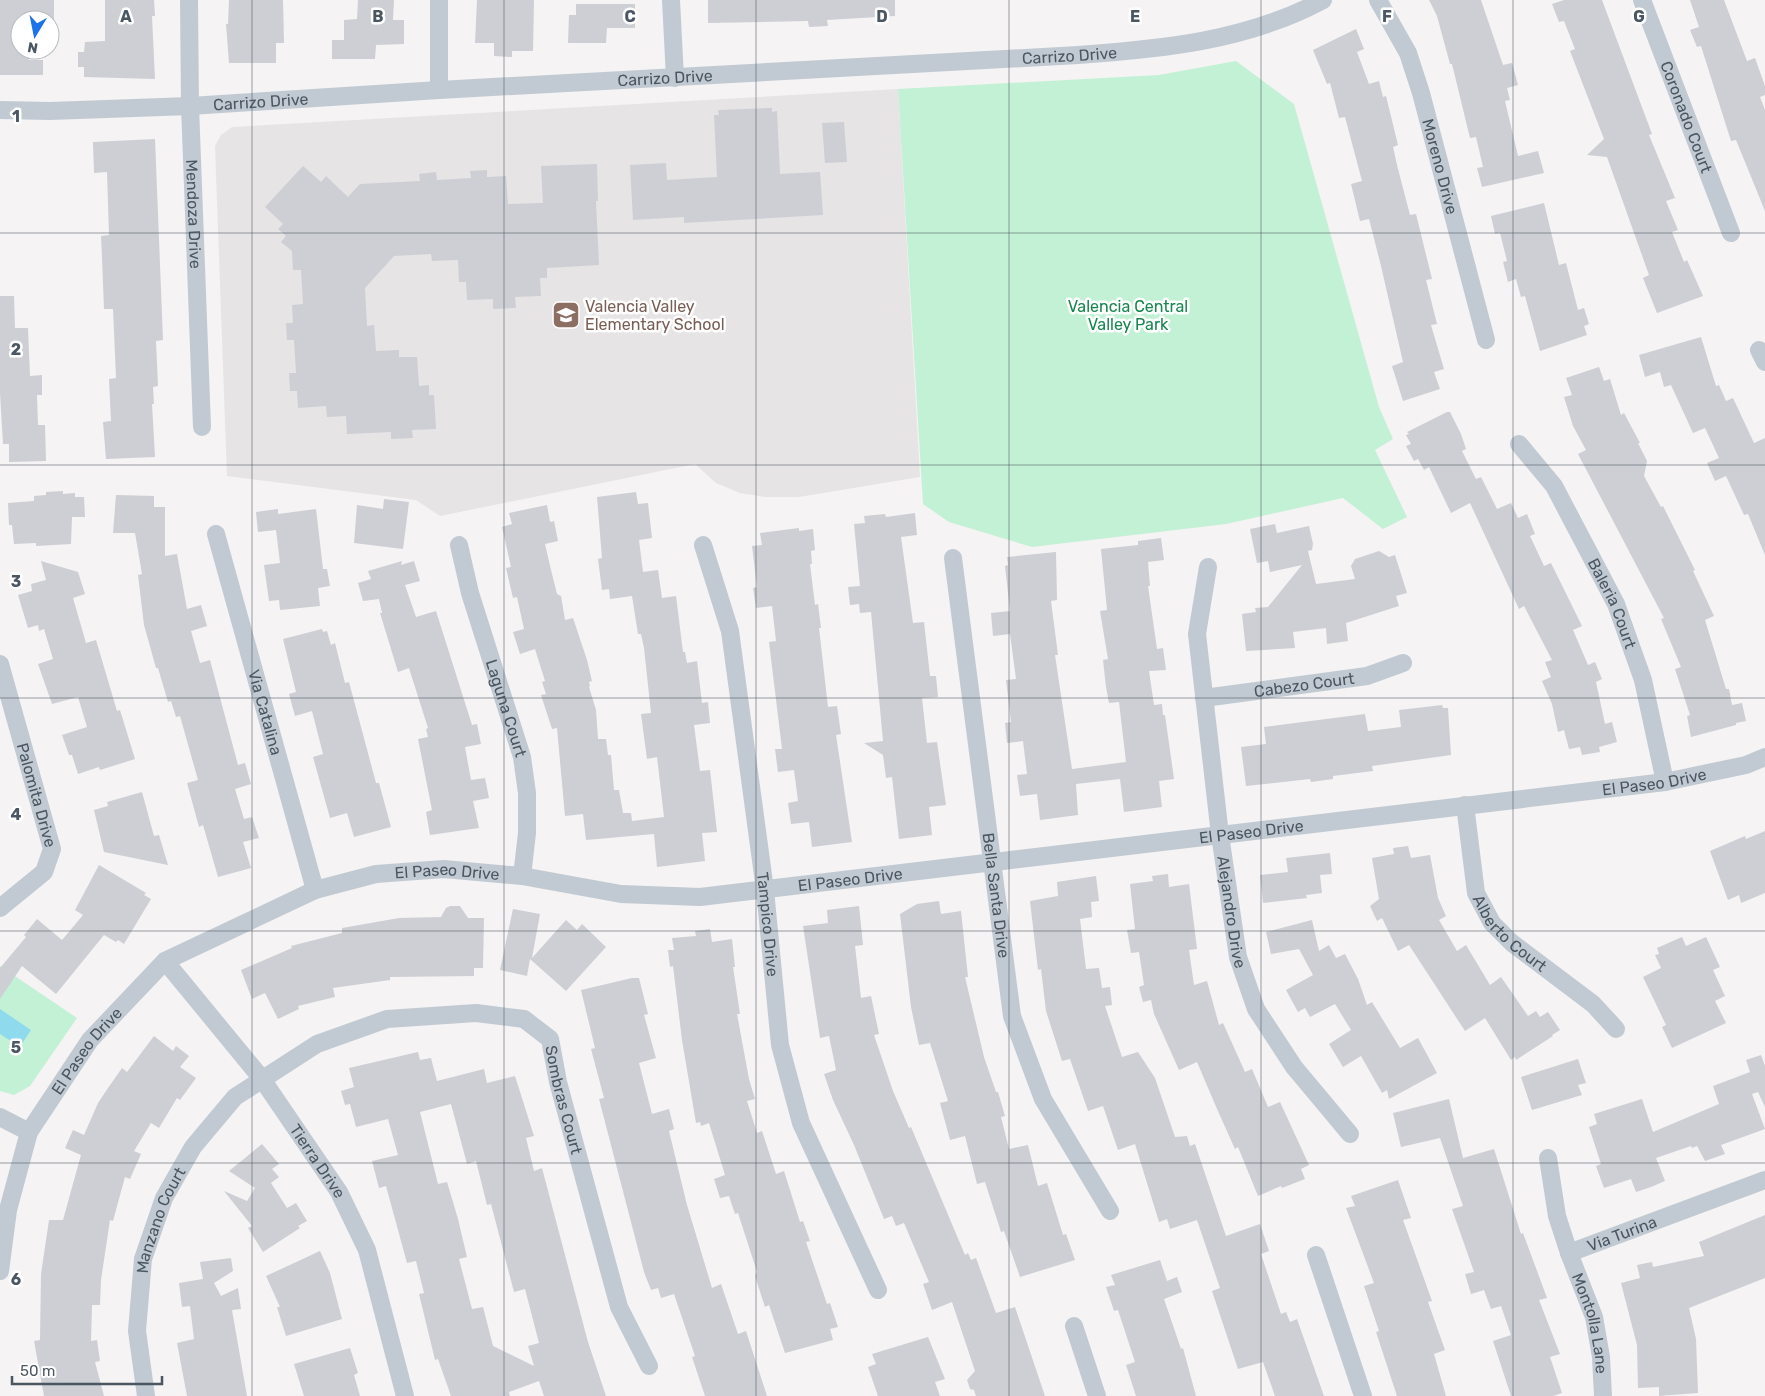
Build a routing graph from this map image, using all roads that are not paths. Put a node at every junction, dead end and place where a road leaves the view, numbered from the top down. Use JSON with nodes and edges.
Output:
{"nodes":[{"id":1,"x":189,"y":0,"type":"edge"},
{"id":2,"x":439,"y":0,"type":"edge"},
{"id":3,"x":671,"y":0,"type":"edge"},
{"id":4,"x":1323,"y":0,"type":"edge"},
{"id":5,"x":1378,"y":0,"type":"edge"},
{"id":6,"x":1642,"y":0,"type":"edge"},
{"id":7,"x":675,"y":78,"type":"junction"},
{"id":8,"x":440,"y":90,"type":"junction"},
{"id":9,"x":190,"y":106,"type":"junction"},
{"id":10,"x":0,"y":110,"type":"edge"},
{"id":11,"x":1731,"y":233,"type":"dead end"},
{"id":12,"x":1486,"y":340,"type":"dead end"},
{"id":13,"x":202,"y":427,"type":"dead end"},
{"id":14,"x":1519,"y":444,"type":"dead end"},
{"id":15,"x":216,"y":534,"type":"dead end"},
{"id":16,"x":458,"y":545,"type":"dead end"},
{"id":17,"x":703,"y":545,"type":"dead end"},
{"id":18,"x":953,"y":558,"type":"dead end"},
{"id":19,"x":1208,"y":567,"type":"dead end"},
{"id":20,"x":1403,"y":663,"type":"dead end"},
{"id":21,"x":0,"y":664,"type":"edge"},
{"id":22,"x":1204,"y":698,"type":"junction"},
{"id":23,"x":1765,"y":757,"type":"edge"},
{"id":24,"x":1664,"y":782,"type":"junction"},
{"id":25,"x":1465,"y":805,"type":"junction"},
{"id":26,"x":1220,"y":835,"type":"junction"},
{"id":27,"x":993,"y":861,"type":"junction"},
{"id":28,"x":522,"y":876,"type":"junction"},
{"id":29,"x":315,"y":890,"type":"junction"},
{"id":30,"x":765,"y":890,"type":"junction"},
{"id":31,"x":0,"y":908,"type":"edge"},
{"id":32,"x":165,"y":961,"type":"junction"},
{"id":33,"x":1616,"y":1029,"type":"dead end"},
{"id":34,"x":262,"y":1079,"type":"junction"},
{"id":35,"x":0,"y":1117,"type":"edge"},
{"id":36,"x":29,"y":1132,"type":"junction"},
{"id":37,"x":1350,"y":1134,"type":"dead end"},
{"id":38,"x":1548,"y":1158,"type":"dead end"},
{"id":39,"x":1765,"y":1180,"type":"edge"},
{"id":40,"x":1110,"y":1211,"type":"dead end"},
{"id":41,"x":1570,"y":1253,"type":"junction"},
{"id":42,"x":1316,"y":1255,"type":"dead end"},
{"id":43,"x":0,"y":1271,"type":"edge"},
{"id":44,"x":878,"y":1290,"type":"dead end"},
{"id":45,"x":1074,"y":1326,"type":"dead end"},
{"id":46,"x":650,"y":1366,"type":"dead end"},
{"id":47,"x":146,"y":1396,"type":"edge"},
{"id":48,"x":405,"y":1396,"type":"edge"},
{"id":49,"x":1097,"y":1396,"type":"edge"},
{"id":50,"x":1362,"y":1396,"type":"edge"},
{"id":51,"x":1603,"y":1396,"type":"edge"}],
"edges":[{"from":1,"to":9,"type":"street","name":"Mendoza Drive"},
{"from":2,"to":8,"type":"street"},
{"from":3,"to":7,"type":"street"},
{"from":4,"to":7,"type":"street","name":"Carrizo Drive"},
{"from":5,"to":12,"type":"street","name":"Moreno Drive"},
{"from":6,"to":11,"type":"street","name":"Coronado Court"},
{"from":7,"to":8,"type":"street","name":"Carrizo Drive"},
{"from":8,"to":9,"type":"street","name":"Carrizo Drive"},
{"from":9,"to":10,"type":"street","name":"Carrizo Drive"},
{"from":9,"to":13,"type":"street","name":"Mendoza Drive"},
{"from":14,"to":24,"type":"street","name":"Baleria Court"},
{"from":15,"to":29,"type":"street","name":"Via Catalina"},
{"from":16,"to":28,"type":"street","name":"Laguna Court"},
{"from":17,"to":30,"type":"street","name":"Tampico Drive"},
{"from":18,"to":27,"type":"street","name":"Bella Santa Drive"},
{"from":19,"to":22,"type":"street","name":"Alejandro Drive"},
{"from":20,"to":22,"type":"street","name":"Cabezo Court"},
{"from":21,"to":31,"type":"street","name":"Palomita Drive"},
{"from":22,"to":26,"type":"street","name":"Alejandro Drive"},
{"from":23,"to":24,"type":"street","name":"El Paseo Drive"},
{"from":24,"to":25,"type":"street","name":"El Paseo Drive"},
{"from":25,"to":26,"type":"street","name":"El Paseo Drive"},
{"from":25,"to":33,"type":"street","name":"Alberto Court"},
{"from":26,"to":27,"type":"street","name":"El Paseo Drive"},
{"from":26,"to":37,"type":"street","name":"Alejandro Drive"},
{"from":27,"to":30,"type":"street","name":"El Paseo Drive"},
{"from":27,"to":40,"type":"street","name":"Bella Santa Drive"},
{"from":28,"to":29,"type":"street","name":"El Paseo Drive"},
{"from":28,"to":30,"type":"street","name":"El Paseo Drive"},
{"from":29,"to":32,"type":"street","name":"El Paseo Drive"},
{"from":30,"to":44,"type":"street","name":"Tampico Drive"},
{"from":32,"to":34,"type":"street","name":"Tierra Drive"},
{"from":32,"to":36,"type":"street","name":"El Paseo Drive"},
{"from":34,"to":46,"type":"street","name":"Sombras Court"},
{"from":34,"to":47,"type":"street","name":"Manzano Court"},
{"from":34,"to":48,"type":"street","name":"Tierra Drive"},
{"from":35,"to":36,"type":"street"},
{"from":36,"to":43,"type":"street","name":"El Paseo Drive"},
{"from":38,"to":41,"type":"street","name":"Via Turina"},
{"from":39,"to":41,"type":"street","name":"Via Turina"},
{"from":41,"to":51,"type":"street","name":"Montolla Lane"},
{"from":42,"to":50,"type":"street"},
{"from":45,"to":49,"type":"street"}]}
